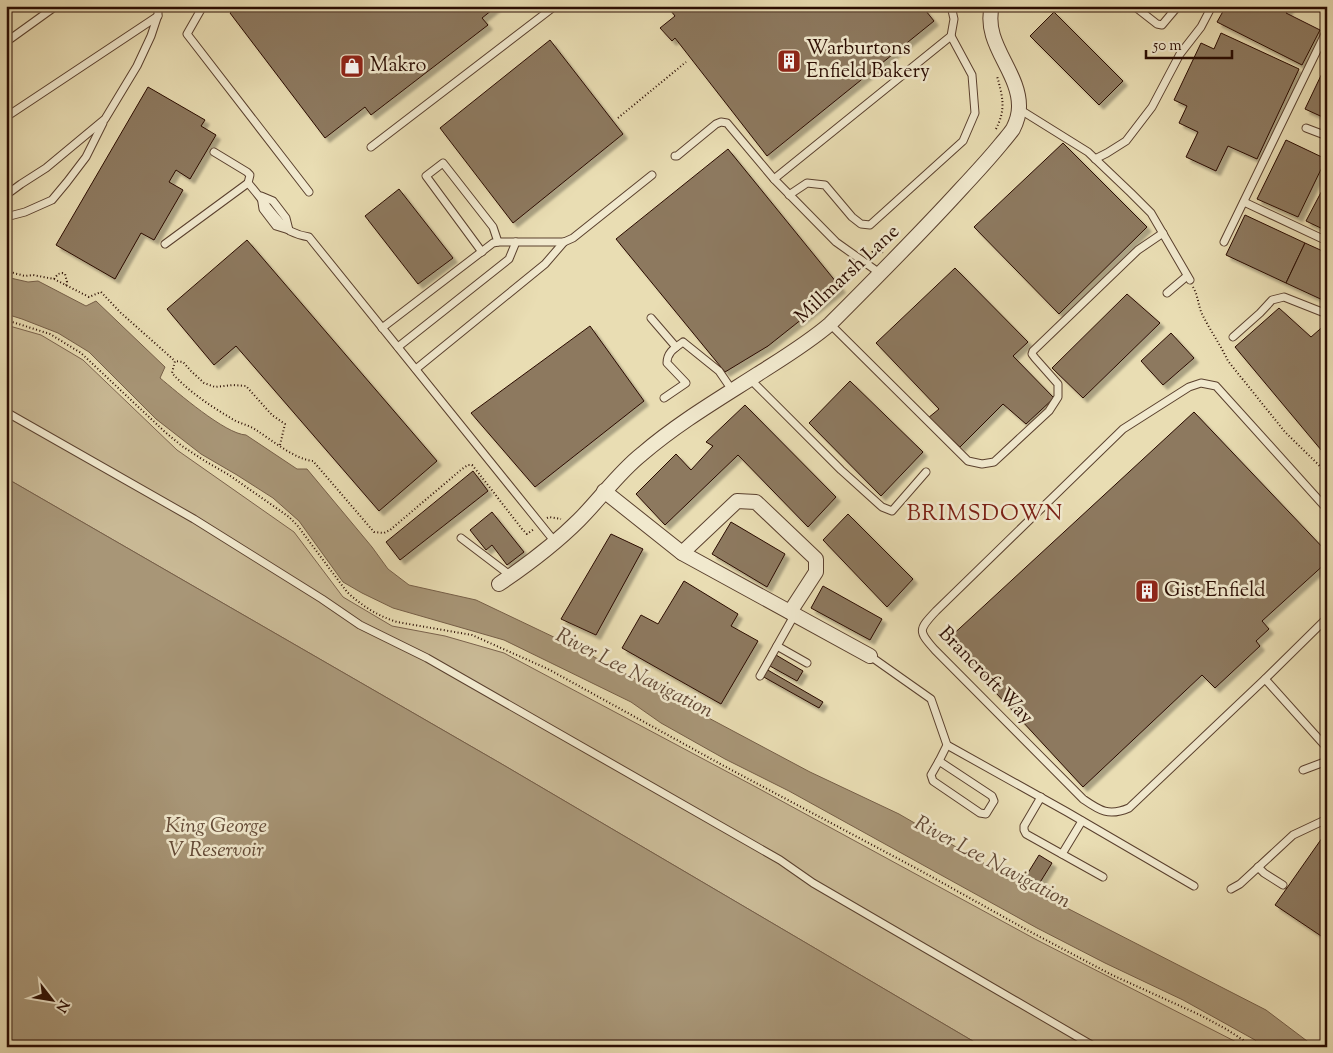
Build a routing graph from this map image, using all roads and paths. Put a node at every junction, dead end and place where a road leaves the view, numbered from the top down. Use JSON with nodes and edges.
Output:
{"nodes":[{"id":1,"x":158,"y":6,"type":"edge"},
{"id":2,"x":203,"y":6,"type":"edge"},
{"id":3,"x":555,"y":6,"type":"edge"},
{"id":4,"x":952,"y":6,"type":"edge"},
{"id":5,"x":992,"y":6,"type":"edge"},
{"id":6,"x":1134,"y":6,"type":"edge"},
{"id":7,"x":1178,"y":6,"type":"edge"},
{"id":8,"x":1212,"y":6,"type":"edge"},
{"id":9,"x":53,"y":7,"type":"edge"},
{"id":10,"x":158,"y":16,"type":"junction"},
{"id":11,"x":1327,"y":30,"type":"edge"},
{"id":12,"x":951,"y":36,"type":"junction"},
{"id":13,"x":6,"y":42,"type":"edge"},
{"id":14,"x":686,"y":62,"type":"dead end"},
{"id":15,"x":1019,"y":109,"type":"junction"},
{"id":16,"x":6,"y":118,"type":"edge"},
{"id":17,"x":618,"y":118,"type":"dead end"},
{"id":18,"x":105,"y":119,"type":"junction"},
{"id":19,"x":1306,"y":128,"type":"dead end"},
{"id":20,"x":1327,"y":136,"type":"edge"},
{"id":21,"x":371,"y":147,"type":"dead end"},
{"id":22,"x":214,"y":152,"type":"dead end"},
{"id":23,"x":675,"y":156,"type":"dead end"},
{"id":24,"x":1096,"y":159,"type":"junction"},
{"id":25,"x":652,"y":175,"type":"dead end"},
{"id":26,"x":774,"y":179,"type":"junction"},
{"id":27,"x":248,"y":183,"type":"junction"},
{"id":28,"x":309,"y":192,"type":"dead end"},
{"id":29,"x":6,"y":195,"type":"edge"},
{"id":30,"x":789,"y":195,"type":"junction"},
{"id":31,"x":261,"y":196,"type":"junction"},
{"id":32,"x":1244,"y":202,"type":"junction"},
{"id":33,"x":6,"y":217,"type":"edge"},
{"id":34,"x":289,"y":230,"type":"junction"},
{"id":35,"x":1163,"y":233,"type":"junction"},
{"id":36,"x":1327,"y":241,"type":"edge"},
{"id":37,"x":498,"y":242,"type":"junction"},
{"id":38,"x":516,"y":242,"type":"junction"},
{"id":39,"x":564,"y":242,"type":"junction"},
{"id":40,"x":1224,"y":242,"type":"dead end"},
{"id":41,"x":164,"y":244,"type":"dead end"},
{"id":42,"x":482,"y":252,"type":"junction"},
{"id":43,"x":6,"y":271,"type":"edge"},
{"id":44,"x":880,"y":274,"type":"junction"},
{"id":45,"x":1189,"y":278,"type":"junction"},
{"id":46,"x":54,"y":279,"type":"junction"},
{"id":47,"x":66,"y":286,"type":"junction"},
{"id":48,"x":1167,"y":293,"type":"dead end"},
{"id":49,"x":1327,"y":314,"type":"edge"},
{"id":50,"x":651,"y":318,"type":"dead end"},
{"id":51,"x":6,"y":320,"type":"edge"},
{"id":52,"x":830,"y":324,"type":"junction"},
{"id":53,"x":382,"y":328,"type":"junction"},
{"id":54,"x":1233,"y":337,"type":"dead end"},
{"id":55,"x":398,"y":347,"type":"junction"},
{"id":56,"x":676,"y":347,"type":"junction"},
{"id":57,"x":175,"y":360,"type":"junction"},
{"id":58,"x":416,"y":369,"type":"junction"},
{"id":59,"x":750,"y":379,"type":"junction"},
{"id":60,"x":732,"y":390,"type":"junction"},
{"id":61,"x":664,"y":398,"type":"dead end"},
{"id":62,"x":6,"y":412,"type":"edge"},
{"id":63,"x":280,"y":445,"type":"junction"},
{"id":64,"x":926,"y":472,"type":"dead end"},
{"id":65,"x":1327,"y":473,"type":"edge"},
{"id":66,"x":604,"y":492,"type":"junction"},
{"id":67,"x":1327,"y":509,"type":"edge"},
{"id":68,"x":532,"y":531,"type":"dead end"},
{"id":69,"x":461,"y":538,"type":"dead end"},
{"id":70,"x":554,"y":542,"type":"junction"},
{"id":71,"x":682,"y":553,"type":"junction"},
{"id":72,"x":511,"y":576,"type":"junction"},
{"id":73,"x":499,"y":584,"type":"dead end"},
{"id":74,"x":793,"y":613,"type":"junction"},
{"id":75,"x":1327,"y":618,"type":"edge"},
{"id":76,"x":777,"y":646,"type":"junction"},
{"id":77,"x":870,"y":656,"type":"joint"},
{"id":78,"x":806,"y":663,"type":"dead end"},
{"id":79,"x":760,"y":676,"type":"dead end"},
{"id":80,"x":1265,"y":679,"type":"junction"},
{"id":81,"x":947,"y":745,"type":"junction"},
{"id":82,"x":1327,"y":748,"type":"edge"},
{"id":83,"x":939,"y":761,"type":"junction"},
{"id":84,"x":1327,"y":761,"type":"edge"},
{"id":85,"x":1303,"y":770,"type":"dead end"},
{"id":86,"x":1041,"y":797,"type":"junction"},
{"id":87,"x":1327,"y":819,"type":"edge"},
{"id":88,"x":1082,"y":821,"type":"junction"},
{"id":89,"x":1062,"y":854,"type":"junction"},
{"id":90,"x":1258,"y":867,"type":"junction"},
{"id":91,"x":1103,"y":877,"type":"dead end"},
{"id":92,"x":1194,"y":886,"type":"dead end"},
{"id":93,"x":1283,"y":886,"type":"dead end"},
{"id":94,"x":1232,"y":889,"type":"dead end"},
{"id":95,"x":1095,"y":1047,"type":"edge"},
{"id":96,"x":1254,"y":1047,"type":"edge"}],
"edges":[{"from":1,"to":10,"type":"lane"},
{"from":2,"to":28,"type":"lane"},
{"from":3,"to":21,"type":"lane"},
{"from":4,"to":12,"type":"lane"},
{"from":5,"to":15,"type":"street","name":"Millmarsh Lane"},
{"from":6,"to":7,"type":"lane"},
{"from":8,"to":24,"type":"lane"},
{"from":9,"to":13,"type":"lane"},
{"from":10,"to":16,"type":"lane"},
{"from":10,"to":18,"type":"lane"},
{"from":11,"to":32,"type":"lane"},
{"from":12,"to":26,"type":"lane"},
{"from":12,"to":30,"type":"lane"},
{"from":14,"to":17,"type":"path"},
{"from":15,"to":24,"type":"lane"},
{"from":15,"to":44,"type":"street","name":"Millmarsh Lane"},
{"from":18,"to":29,"type":"lane"},
{"from":18,"to":33,"type":"lane"},
{"from":19,"to":20,"type":"lane"},
{"from":22,"to":27,"type":"lane"},
{"from":23,"to":26,"type":"lane"},
{"from":24,"to":35,"type":"lane"},
{"from":25,"to":39,"type":"lane"},
{"from":26,"to":30,"type":"lane"},
{"from":27,"to":31,"type":"lane"},
{"from":27,"to":41,"type":"lane"},
{"from":30,"to":44,"type":"lane"},
{"from":31,"to":34,"type":"lane"},
{"from":31,"to":34,"type":"lane"},
{"from":32,"to":36,"type":"lane"},
{"from":32,"to":40,"type":"lane"},
{"from":34,"to":53,"type":"lane"},
{"from":35,"to":45,"type":"lane"},
{"from":35,"to":52,"type":"lane"},
{"from":37,"to":38,"type":"lane"},
{"from":37,"to":42,"type":"lane"},
{"from":37,"to":42,"type":"lane"},
{"from":38,"to":39,"type":"lane"},
{"from":38,"to":55,"type":"lane"},
{"from":39,"to":58,"type":"lane"},
{"from":42,"to":53,"type":"lane"},
{"from":43,"to":46,"type":"path"},
{"from":44,"to":52,"type":"street","name":"Millmarsh Lane"},
{"from":45,"to":48,"type":"lane"},
{"from":45,"to":65,"type":"path"},
{"from":46,"to":47,"type":"path"},
{"from":46,"to":47,"type":"path"},
{"from":47,"to":57,"type":"path"},
{"from":49,"to":54,"type":"lane"},
{"from":50,"to":56,"type":"lane"},
{"from":51,"to":96,"type":"path"},
{"from":52,"to":59,"type":"street","name":"Millmarsh Lane"},
{"from":53,"to":55,"type":"lane"},
{"from":55,"to":58,"type":"lane"},
{"from":56,"to":60,"type":"lane"},
{"from":56,"to":61,"type":"lane"},
{"from":57,"to":63,"type":"path"},
{"from":57,"to":63,"type":"path"},
{"from":58,"to":70,"type":"lane"},
{"from":59,"to":60,"type":"street","name":"Millmarsh Lane"},
{"from":59,"to":64,"type":"lane"},
{"from":60,"to":66,"type":"street","name":"Millmarsh Lane"},
{"from":62,"to":95,"type":"lane"},
{"from":63,"to":68,"type":"path"},
{"from":66,"to":70,"type":"street","name":"Millmarsh Lane"},
{"from":66,"to":71,"type":"street"},
{"from":67,"to":80,"type":"lane","name":"Brancroft Way"},
{"from":69,"to":72,"type":"lane"},
{"from":70,"to":72,"type":"street","name":"Millmarsh Lane"},
{"from":71,"to":74,"type":"street"},
{"from":71,"to":74,"type":"street"},
{"from":72,"to":73,"type":"street","name":"Millmarsh Lane"},
{"from":74,"to":76,"type":"lane"},
{"from":74,"to":77,"type":"street"},
{"from":75,"to":80,"type":"lane","name":"Brancroft Way"},
{"from":76,"to":78,"type":"lane"},
{"from":76,"to":79,"type":"lane"},
{"from":77,"to":81,"type":"lane"},
{"from":80,"to":82,"type":"lane"},
{"from":81,"to":83,"type":"lane"},
{"from":81,"to":86,"type":"lane"},
{"from":83,"to":83,"type":"lane"},
{"from":84,"to":85,"type":"lane"},
{"from":86,"to":88,"type":"lane"},
{"from":86,"to":89,"type":"lane"},
{"from":87,"to":90,"type":"lane"},
{"from":88,"to":89,"type":"lane"},
{"from":88,"to":92,"type":"lane"},
{"from":89,"to":91,"type":"lane"},
{"from":90,"to":93,"type":"lane"},
{"from":90,"to":94,"type":"lane"}]}
